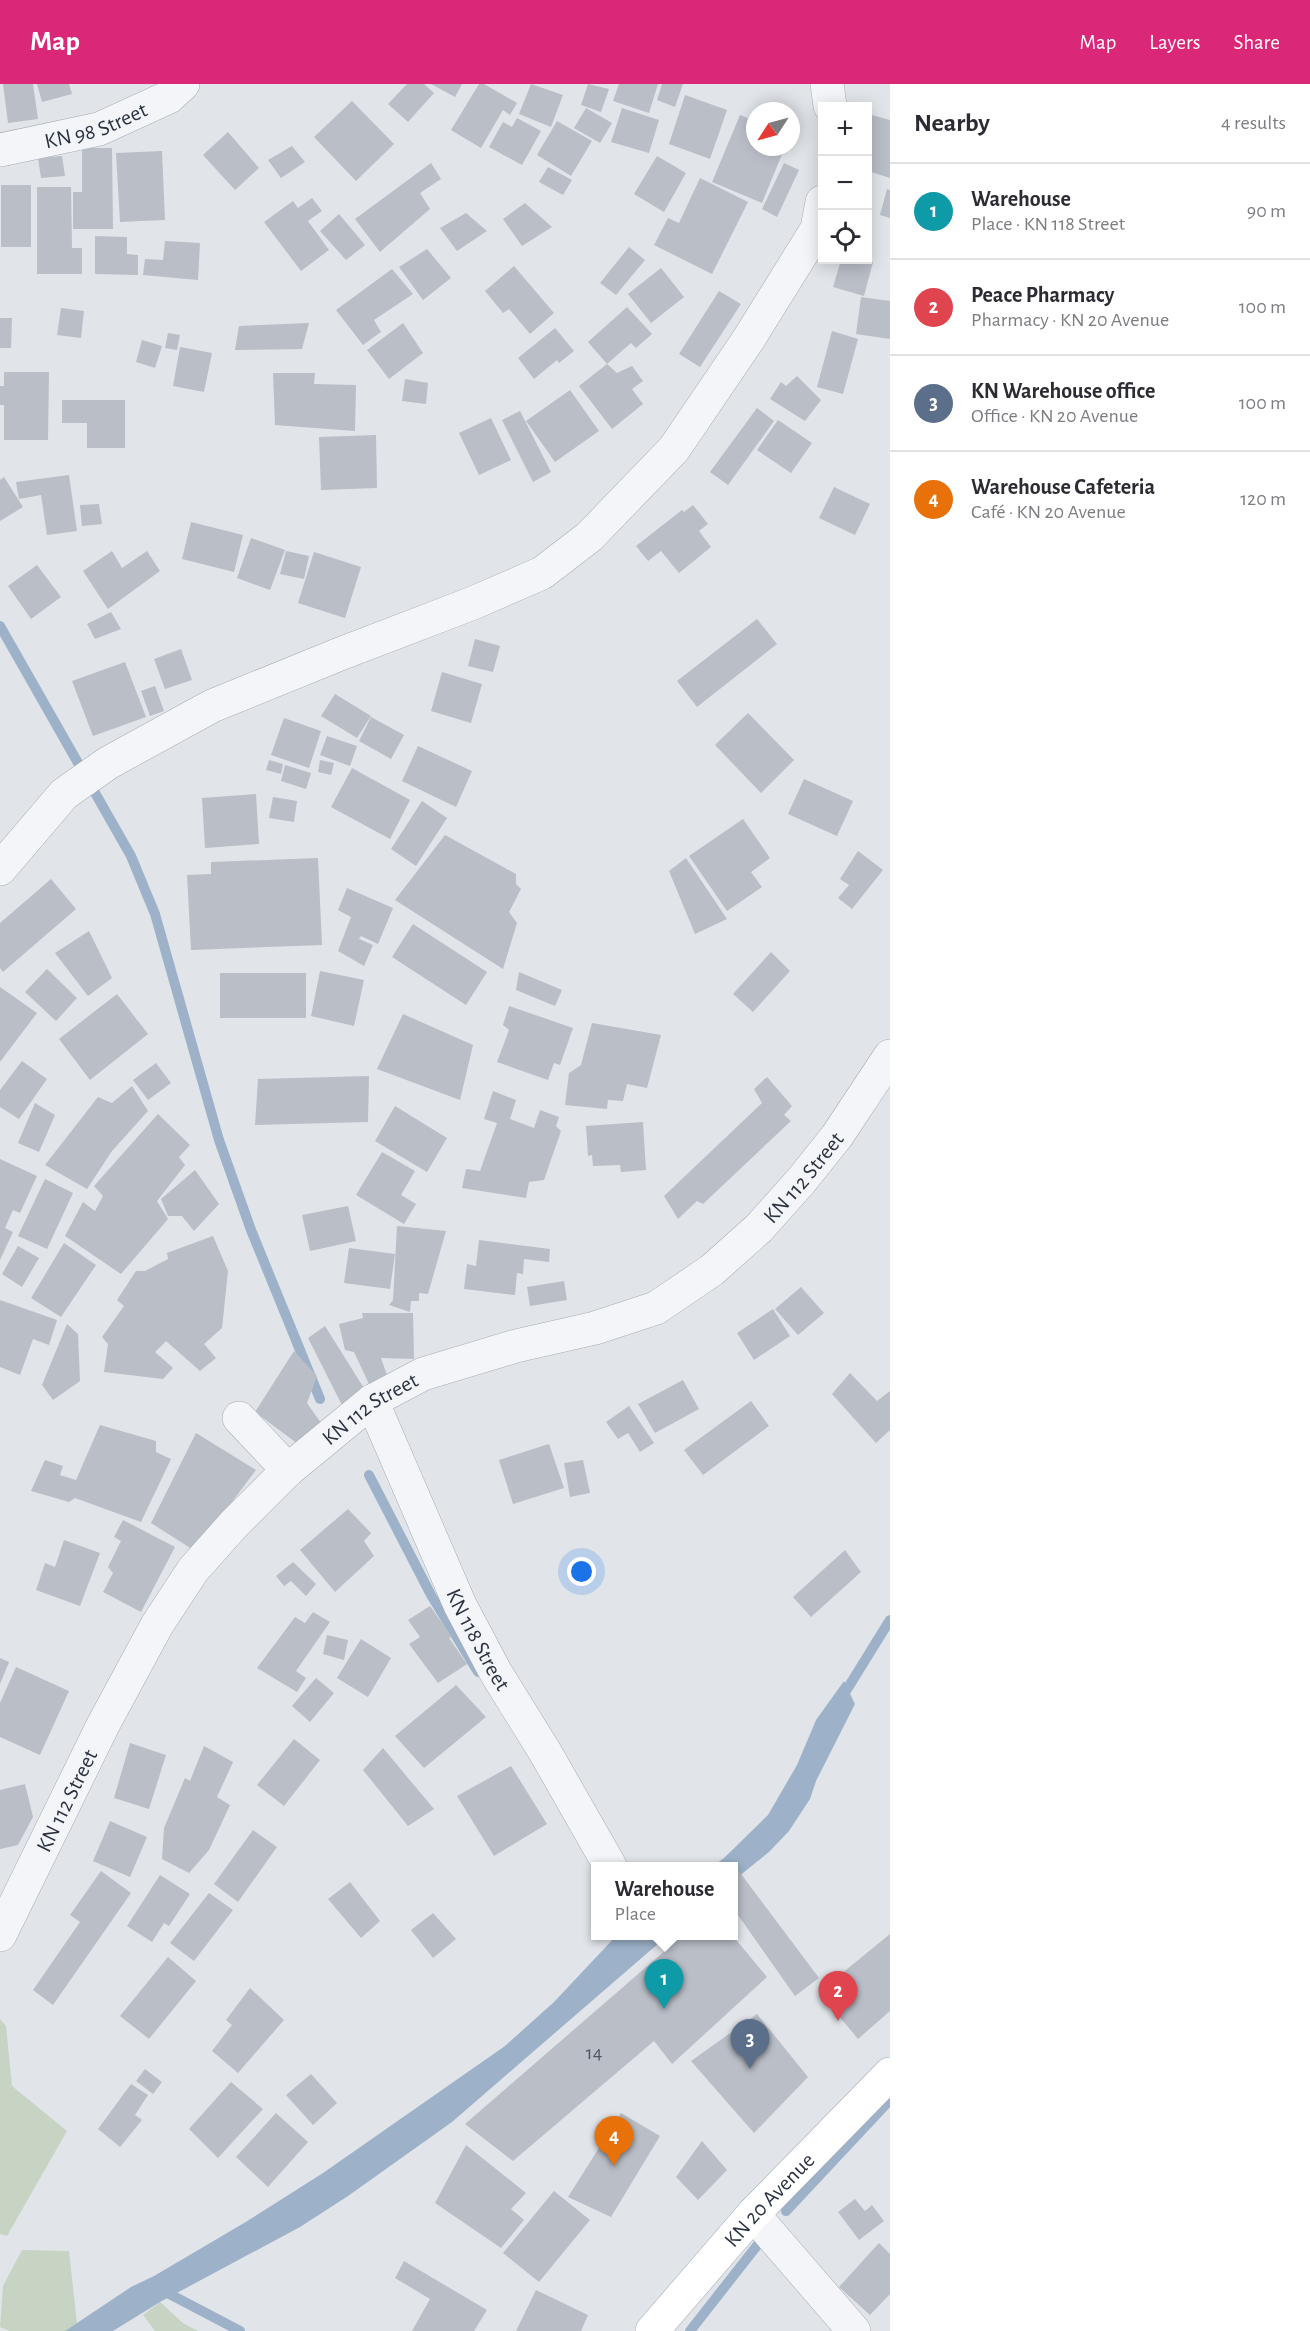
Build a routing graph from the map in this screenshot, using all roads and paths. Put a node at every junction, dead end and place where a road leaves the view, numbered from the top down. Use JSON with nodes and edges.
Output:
{"nodes":[{"id":1,"x":183,"y":84,"type":"edge"},
{"id":2,"x":826,"y":84,"type":"edge"},
{"id":3,"x":829,"y":102,"type":"edge"},
{"id":4,"x":0,"y":150,"type":"edge"},
{"id":5,"x":821,"y":210,"type":"edge"},
{"id":6,"x":0,"y":869,"type":"edge"},
{"id":7,"x":890,"y":1056,"type":"edge"},
{"id":8,"x":372,"y":1401,"type":"junction"},
{"id":9,"x":239,"y":1418,"type":"dead end"},
{"id":10,"x":288,"y":1470,"type":"junction"},
{"id":11,"x":608,"y":1862,"type":"edge"},
{"id":12,"x":0,"y":1935,"type":"edge"},
{"id":13,"x":890,"y":2074,"type":"edge"},
{"id":14,"x":753,"y":2214,"type":"junction"},
{"id":15,"x":652,"y":2331,"type":"edge"},
{"id":16,"x":854,"y":2331,"type":"edge"}],
"edges":[{"from":1,"to":4,"type":"street","name":"KN 98 Street"},
{"from":2,"to":3,"type":"street"},
{"from":5,"to":6,"type":"street"},
{"from":7,"to":8,"type":"street","name":"KN 112 Street"},
{"from":8,"to":10,"type":"street","name":"KN 112 Street"},
{"from":8,"to":11,"type":"street","name":"KN 118 Street"},
{"from":9,"to":10,"type":"street"},
{"from":10,"to":12,"type":"street","name":"KN 112 Street"},
{"from":13,"to":14,"type":"main road","name":"KN 20 Avenue"},
{"from":14,"to":15,"type":"main road","name":"KN 20 Avenue"},
{"from":14,"to":16,"type":"street"}]}
